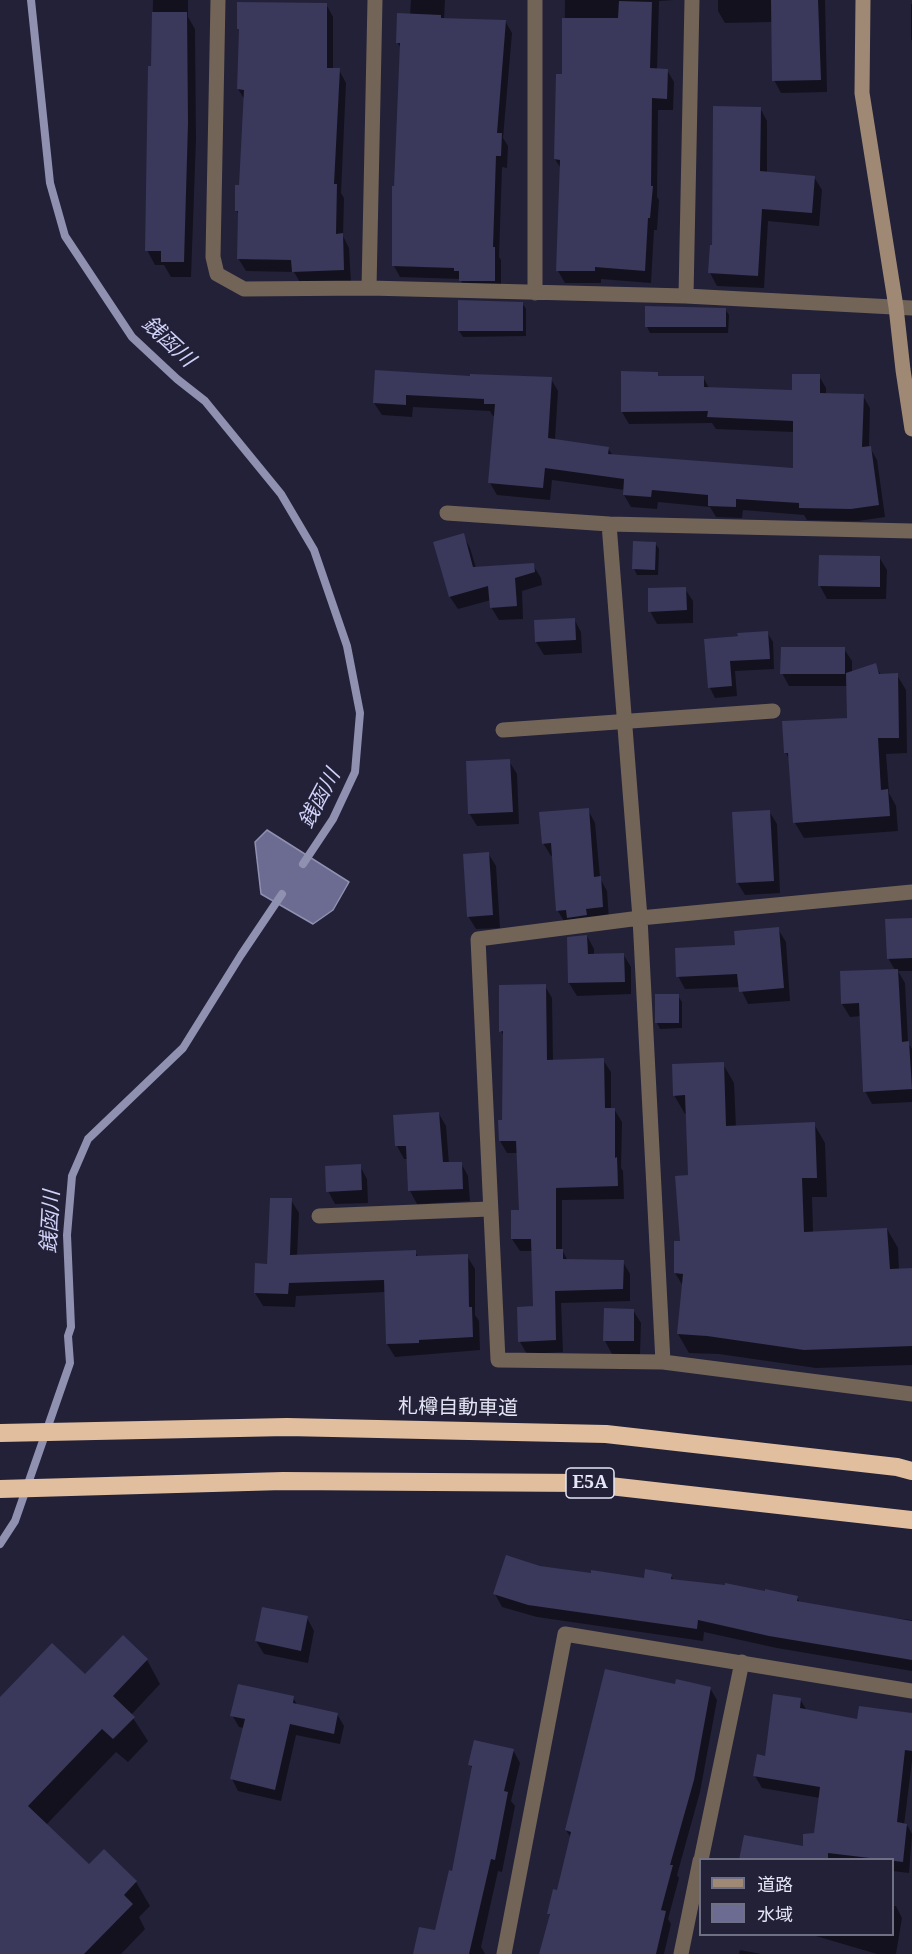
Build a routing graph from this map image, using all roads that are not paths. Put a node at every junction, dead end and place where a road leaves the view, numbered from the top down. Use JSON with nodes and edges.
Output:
{"nodes":[{"id":1,"x":218,"y":0,"type":"edge"},
{"id":2,"x":375,"y":0,"type":"edge"},
{"id":3,"x":536,"y":0,"type":"edge"},
{"id":4,"x":692,"y":0,"type":"edge"},
{"id":5,"x":863,"y":0,"type":"edge"},
{"id":6,"x":369,"y":288,"type":"junction"},
{"id":7,"x":535,"y":293,"type":"junction"},
{"id":8,"x":686,"y":296,"type":"junction"},
{"id":9,"x":896,"y":307,"type":"junction"},
{"id":10,"x":912,"y":308,"type":"edge"},
{"id":11,"x":907,"y":370,"type":"edge"},
{"id":12,"x":912,"y":429,"type":"edge"},
{"id":13,"x":447,"y":513,"type":"dead end"},
{"id":14,"x":609,"y":524,"type":"junction"},
{"id":15,"x":912,"y":531,"type":"edge"},
{"id":16,"x":773,"y":711,"type":"dead end"},
{"id":17,"x":625,"y":722,"type":"junction"},
{"id":18,"x":503,"y":730,"type":"dead end"},
{"id":19,"x":912,"y":892,"type":"edge"},
{"id":20,"x":640,"y":918,"type":"junction"},
{"id":21,"x":489,"y":1209,"type":"junction"},
{"id":22,"x":320,"y":1216,"type":"dead end"},
{"id":23,"x":663,"y":1362,"type":"junction"},
{"id":24,"x":912,"y":1394,"type":"edge"},
{"id":25,"x":0,"y":1433,"type":"edge"},
{"id":26,"x":905,"y":1469,"type":"edge"},
{"id":27,"x":0,"y":1489,"type":"edge"},
{"id":28,"x":904,"y":1518,"type":"edge"},
{"id":29,"x":742,"y":1662,"type":"junction"},
{"id":30,"x":912,"y":1691,"type":"edge"},
{"id":31,"x":701,"y":1858,"type":"edge"},
{"id":32,"x":699,"y":1869,"type":"edge"},
{"id":33,"x":504,"y":1954,"type":"edge"},
{"id":34,"x":681,"y":1954,"type":"edge"}],
"edges":[{"from":1,"to":6,"type":"street"},
{"from":2,"to":6,"type":"street"},
{"from":3,"to":7,"type":"street"},
{"from":4,"to":8,"type":"street"},
{"from":5,"to":9,"type":"street"},
{"from":6,"to":7,"type":"street"},
{"from":7,"to":8,"type":"street"},
{"from":8,"to":9,"type":"street"},
{"from":9,"to":10,"type":"street"},
{"from":9,"to":11,"type":"street"},
{"from":11,"to":12,"type":"street"},
{"from":13,"to":14,"type":"street"},
{"from":14,"to":15,"type":"street"},
{"from":14,"to":17,"type":"street"},
{"from":16,"to":17,"type":"street"},
{"from":17,"to":18,"type":"street"},
{"from":17,"to":20,"type":"street"},
{"from":19,"to":20,"type":"street"},
{"from":20,"to":21,"type":"street"},
{"from":20,"to":23,"type":"street"},
{"from":21,"to":22,"type":"street"},
{"from":21,"to":23,"type":"street"},
{"from":23,"to":24,"type":"street"},
{"from":25,"to":26,"type":"highway","name":"札樽自動車道"},
{"from":27,"to":28,"type":"highway","number":"E5A"},
{"from":29,"to":30,"type":"street"},
{"from":29,"to":31,"type":"street"},
{"from":29,"to":33,"type":"street"},
{"from":32,"to":34,"type":"street"}]}
